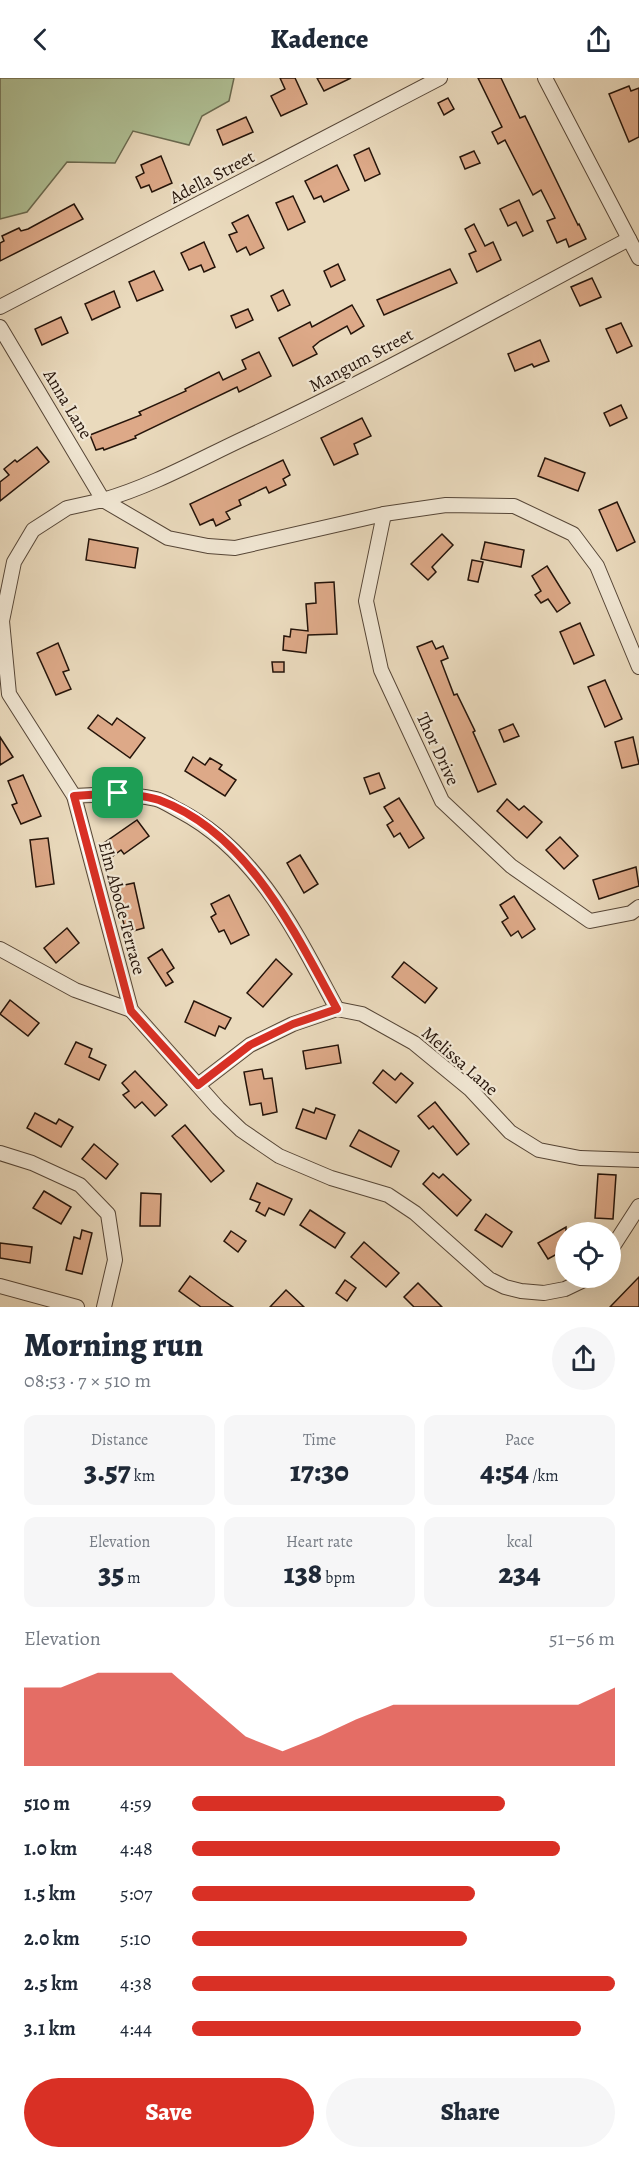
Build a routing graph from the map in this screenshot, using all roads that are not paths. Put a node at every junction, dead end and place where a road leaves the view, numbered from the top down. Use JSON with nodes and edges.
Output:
{"nodes":[{"id":1,"x":440,"y":78,"type":"edge"},
{"id":2,"x":544,"y":78,"type":"edge"},
{"id":3,"x":629,"y":239,"type":"junction"},
{"id":4,"x":639,"y":258,"type":"edge"},
{"id":5,"x":0,"y":308,"type":"edge"},
{"id":6,"x":0,"y":327,"type":"edge"},
{"id":7,"x":103,"y":500,"type":"junction"},
{"id":8,"x":384,"y":514,"type":"junction"},
{"id":9,"x":639,"y":667,"type":"edge"},
{"id":10,"x":5,"y":693,"type":"edge"},
{"id":11,"x":74,"y":796,"type":"junction"},
{"id":12,"x":639,"y":907,"type":"edge"},
{"id":13,"x":0,"y":949,"type":"edge"},
{"id":14,"x":337,"y":1009,"type":"junction"},
{"id":15,"x":131,"y":1011,"type":"junction"},
{"id":16,"x":198,"y":1085,"type":"junction"},
{"id":17,"x":0,"y":1153,"type":"edge"},
{"id":18,"x":639,"y":1160,"type":"edge"},
{"id":19,"x":639,"y":1206,"type":"edge"},
{"id":20,"x":621,"y":1234,"type":"edge"},
{"id":21,"x":0,"y":1286,"type":"edge"},
{"id":22,"x":567,"y":1288,"type":"edge"},
{"id":23,"x":77,"y":1307,"type":"edge"},
{"id":24,"x":104,"y":1307,"type":"edge"}],
"edges":[{"from":1,"to":5,"type":"street","name":"Adella Street"},
{"from":2,"to":3,"type":"street"},
{"from":3,"to":4,"type":"street"},
{"from":3,"to":7,"type":"street","name":"Mangum Street"},
{"from":6,"to":7,"type":"street","name":"Anna Lane"},
{"from":7,"to":8,"type":"street"},
{"from":7,"to":10,"type":"street","name":"Elm Abode Terrace"},
{"from":8,"to":9,"type":"street"},
{"from":8,"to":12,"type":"street","name":"Thor Drive"},
{"from":10,"to":11,"type":"street","name":"Elm Abode Terrace"},
{"from":11,"to":14,"type":"street"},
{"from":11,"to":15,"type":"street","name":"Elm Abode Terrace"},
{"from":13,"to":15,"type":"street"},
{"from":14,"to":16,"type":"street"},
{"from":14,"to":18,"type":"street","name":"Melissa Lane"},
{"from":15,"to":16,"type":"street","name":"Elm Abode Terrace"},
{"from":16,"to":22,"type":"street","name":"Elm Abode Terrace"},
{"from":17,"to":24,"type":"street"},
{"from":19,"to":20,"type":"street"},
{"from":21,"to":23,"type":"street"}]}
